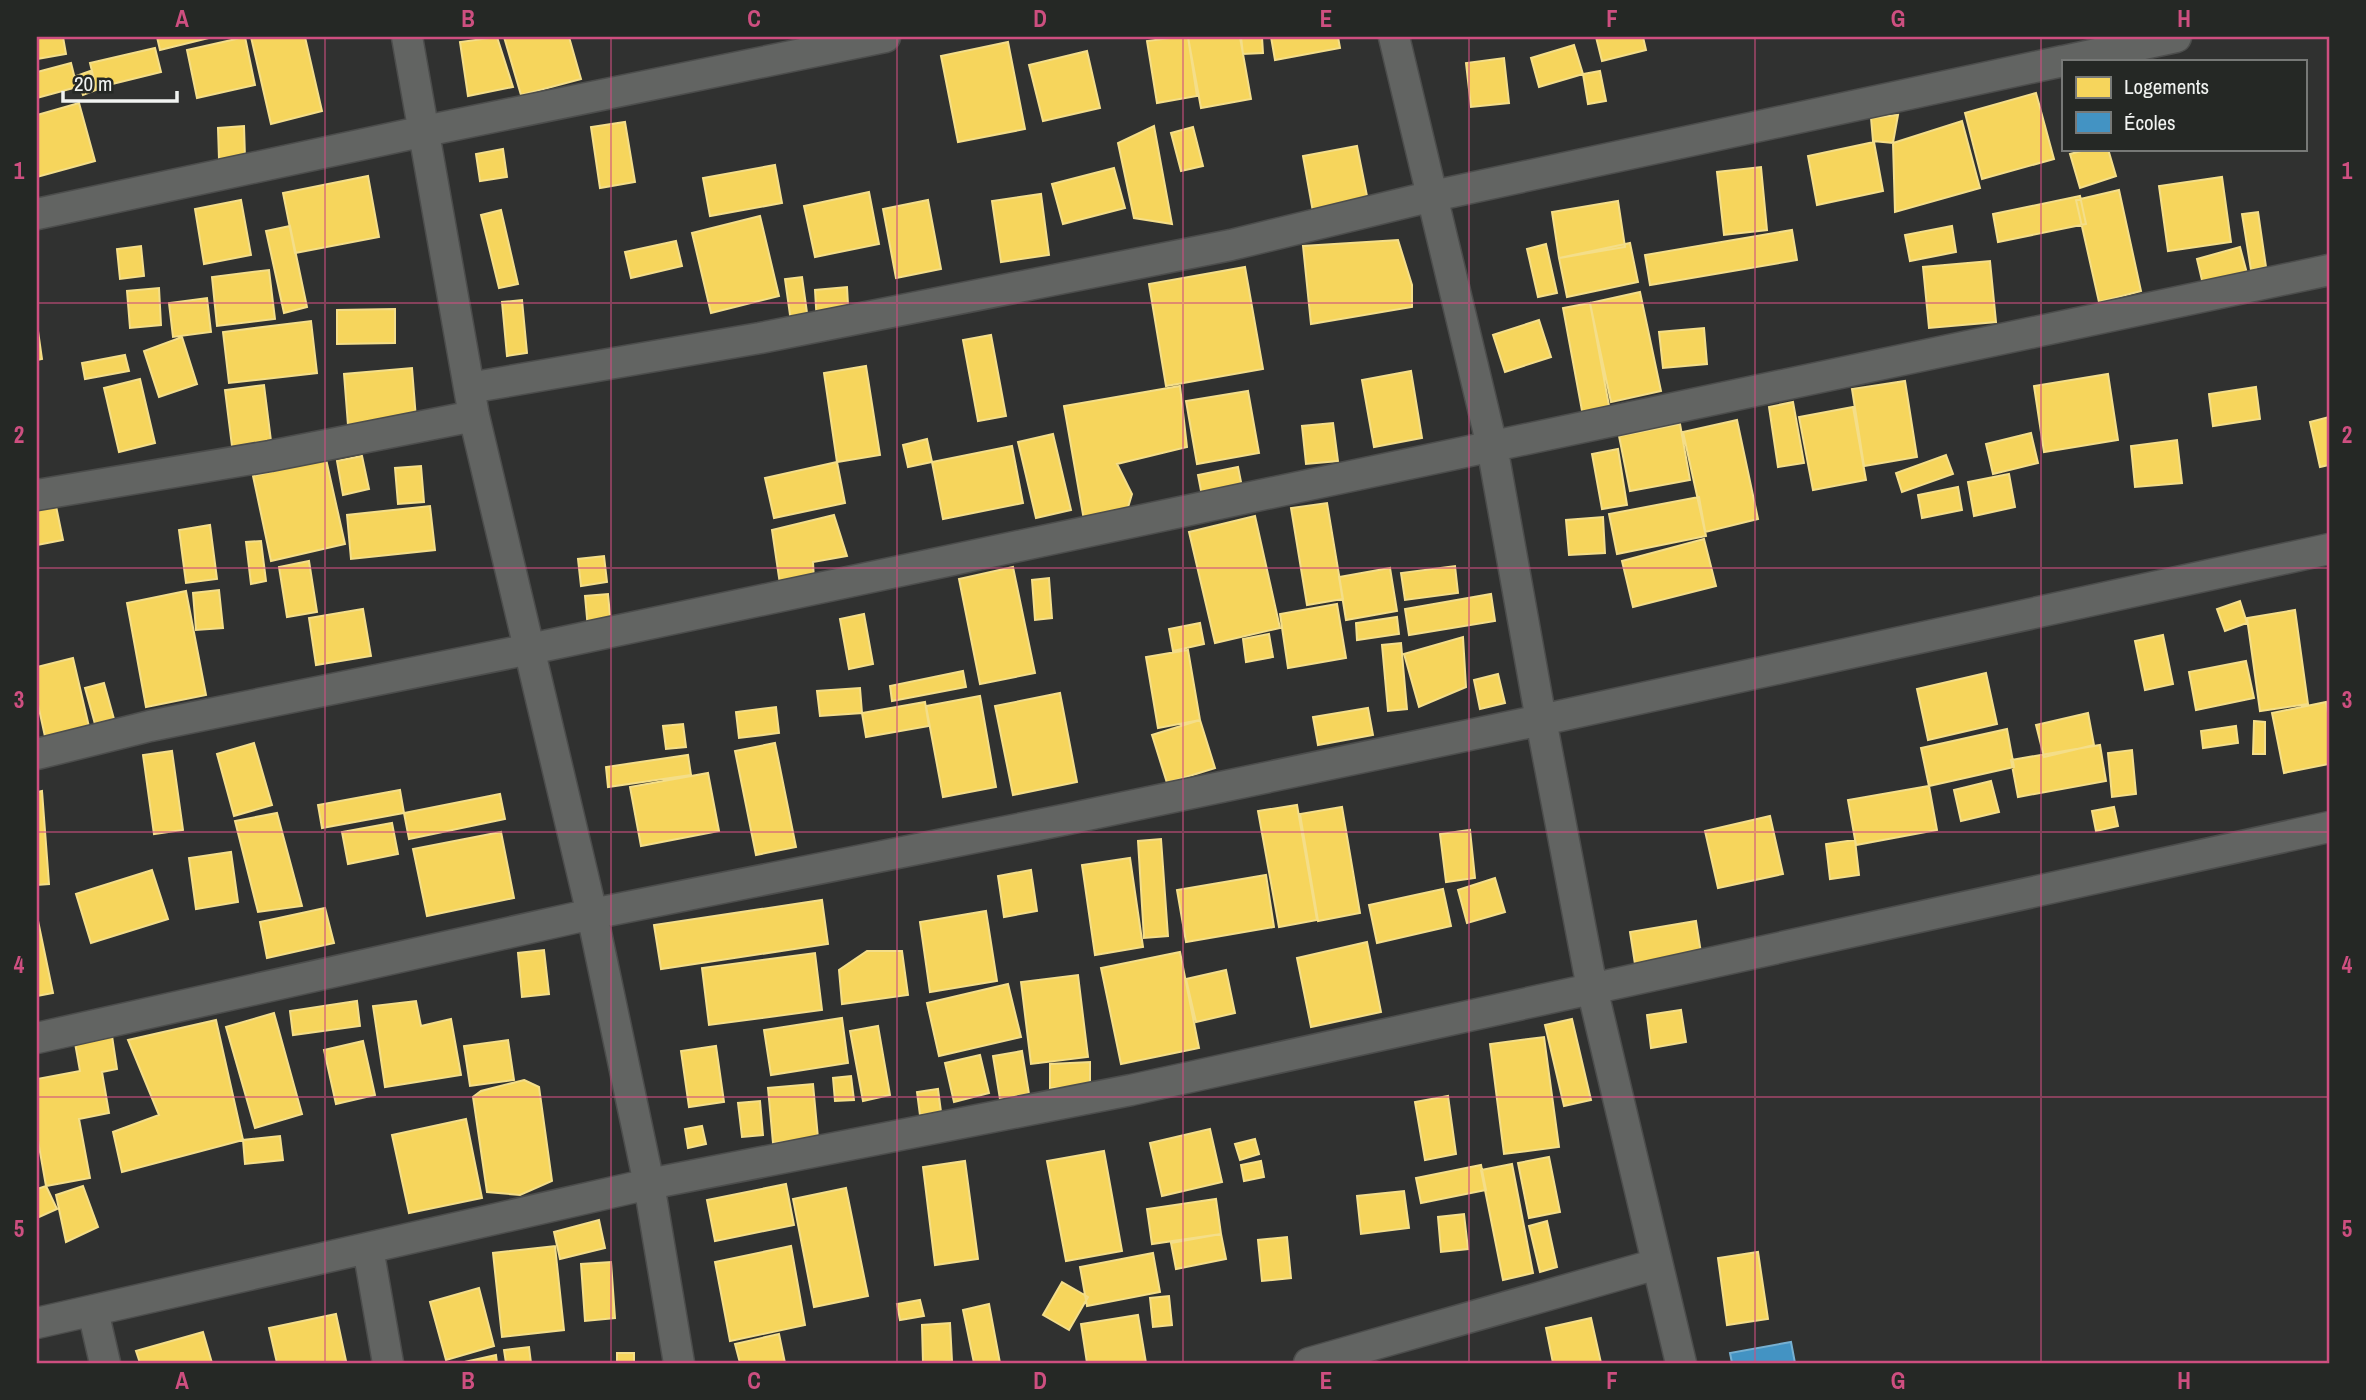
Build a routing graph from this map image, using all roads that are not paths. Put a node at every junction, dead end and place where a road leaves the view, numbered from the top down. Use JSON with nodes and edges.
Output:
{"nodes":[{"id":1,"x":407,"y":37,"type":"edge"},
{"id":2,"x":885,"y":37,"type":"edge"},
{"id":3,"x":1394,"y":37,"type":"edge"},
{"id":4,"x":2176,"y":37,"type":"edge"},
{"id":5,"x":2069,"y":60,"type":"edge"},
{"id":6,"x":2062,"y":61,"type":"edge"},
{"id":7,"x":425,"y":131,"type":"junction"},
{"id":8,"x":1433,"y":196,"type":"junction"},
{"id":9,"x":37,"y":214,"type":"edge"},
{"id":10,"x":2329,"y":270,"type":"edge"},
{"id":11,"x":471,"y":402,"type":"junction"},
{"id":12,"x":1492,"y":446,"type":"junction"},
{"id":13,"x":37,"y":495,"type":"edge"},
{"id":14,"x":2329,"y":549,"type":"edge"},
{"id":15,"x":530,"y":649,"type":"junction"},
{"id":16,"x":1541,"y":720,"type":"junction"},
{"id":17,"x":37,"y":754,"type":"edge"},
{"id":18,"x":2329,"y":827,"type":"edge"},
{"id":19,"x":593,"y":914,"type":"junction"},
{"id":20,"x":1592,"y":988,"type":"junction"},
{"id":21,"x":37,"y":1038,"type":"edge"},
{"id":22,"x":649,"y":1184,"type":"junction"},
{"id":23,"x":368,"y":1248,"type":"junction"},
{"id":24,"x":1657,"y":1264,"type":"junction"},
{"id":25,"x":93,"y":1311,"type":"junction"},
{"id":26,"x":37,"y":1323,"type":"edge"},
{"id":27,"x":105,"y":1363,"type":"edge"},
{"id":28,"x":388,"y":1363,"type":"edge"},
{"id":29,"x":679,"y":1363,"type":"edge"},
{"id":30,"x":1309,"y":1363,"type":"edge"},
{"id":31,"x":1681,"y":1363,"type":"edge"}],
"edges":[{"from":1,"to":7,"type":"street"},
{"from":2,"to":7,"type":"street"},
{"from":3,"to":8,"type":"street"},
{"from":4,"to":5,"type":"street"},
{"from":6,"to":8,"type":"street"},
{"from":7,"to":9,"type":"street"},
{"from":7,"to":11,"type":"street"},
{"from":8,"to":11,"type":"street"},
{"from":8,"to":12,"type":"street"},
{"from":10,"to":12,"type":"street"},
{"from":11,"to":13,"type":"street"},
{"from":11,"to":15,"type":"street"},
{"from":12,"to":15,"type":"street"},
{"from":12,"to":16,"type":"street"},
{"from":14,"to":16,"type":"street"},
{"from":15,"to":17,"type":"street"},
{"from":15,"to":19,"type":"street"},
{"from":16,"to":19,"type":"street"},
{"from":16,"to":20,"type":"street"},
{"from":18,"to":20,"type":"street"},
{"from":19,"to":21,"type":"street"},
{"from":19,"to":22,"type":"street"},
{"from":20,"to":22,"type":"street"},
{"from":20,"to":24,"type":"street"},
{"from":22,"to":23,"type":"street"},
{"from":22,"to":29,"type":"street"},
{"from":23,"to":25,"type":"street"},
{"from":23,"to":28,"type":"street"},
{"from":24,"to":30,"type":"street"},
{"from":24,"to":31,"type":"street"},
{"from":25,"to":26,"type":"street"},
{"from":25,"to":27,"type":"street"}]}
